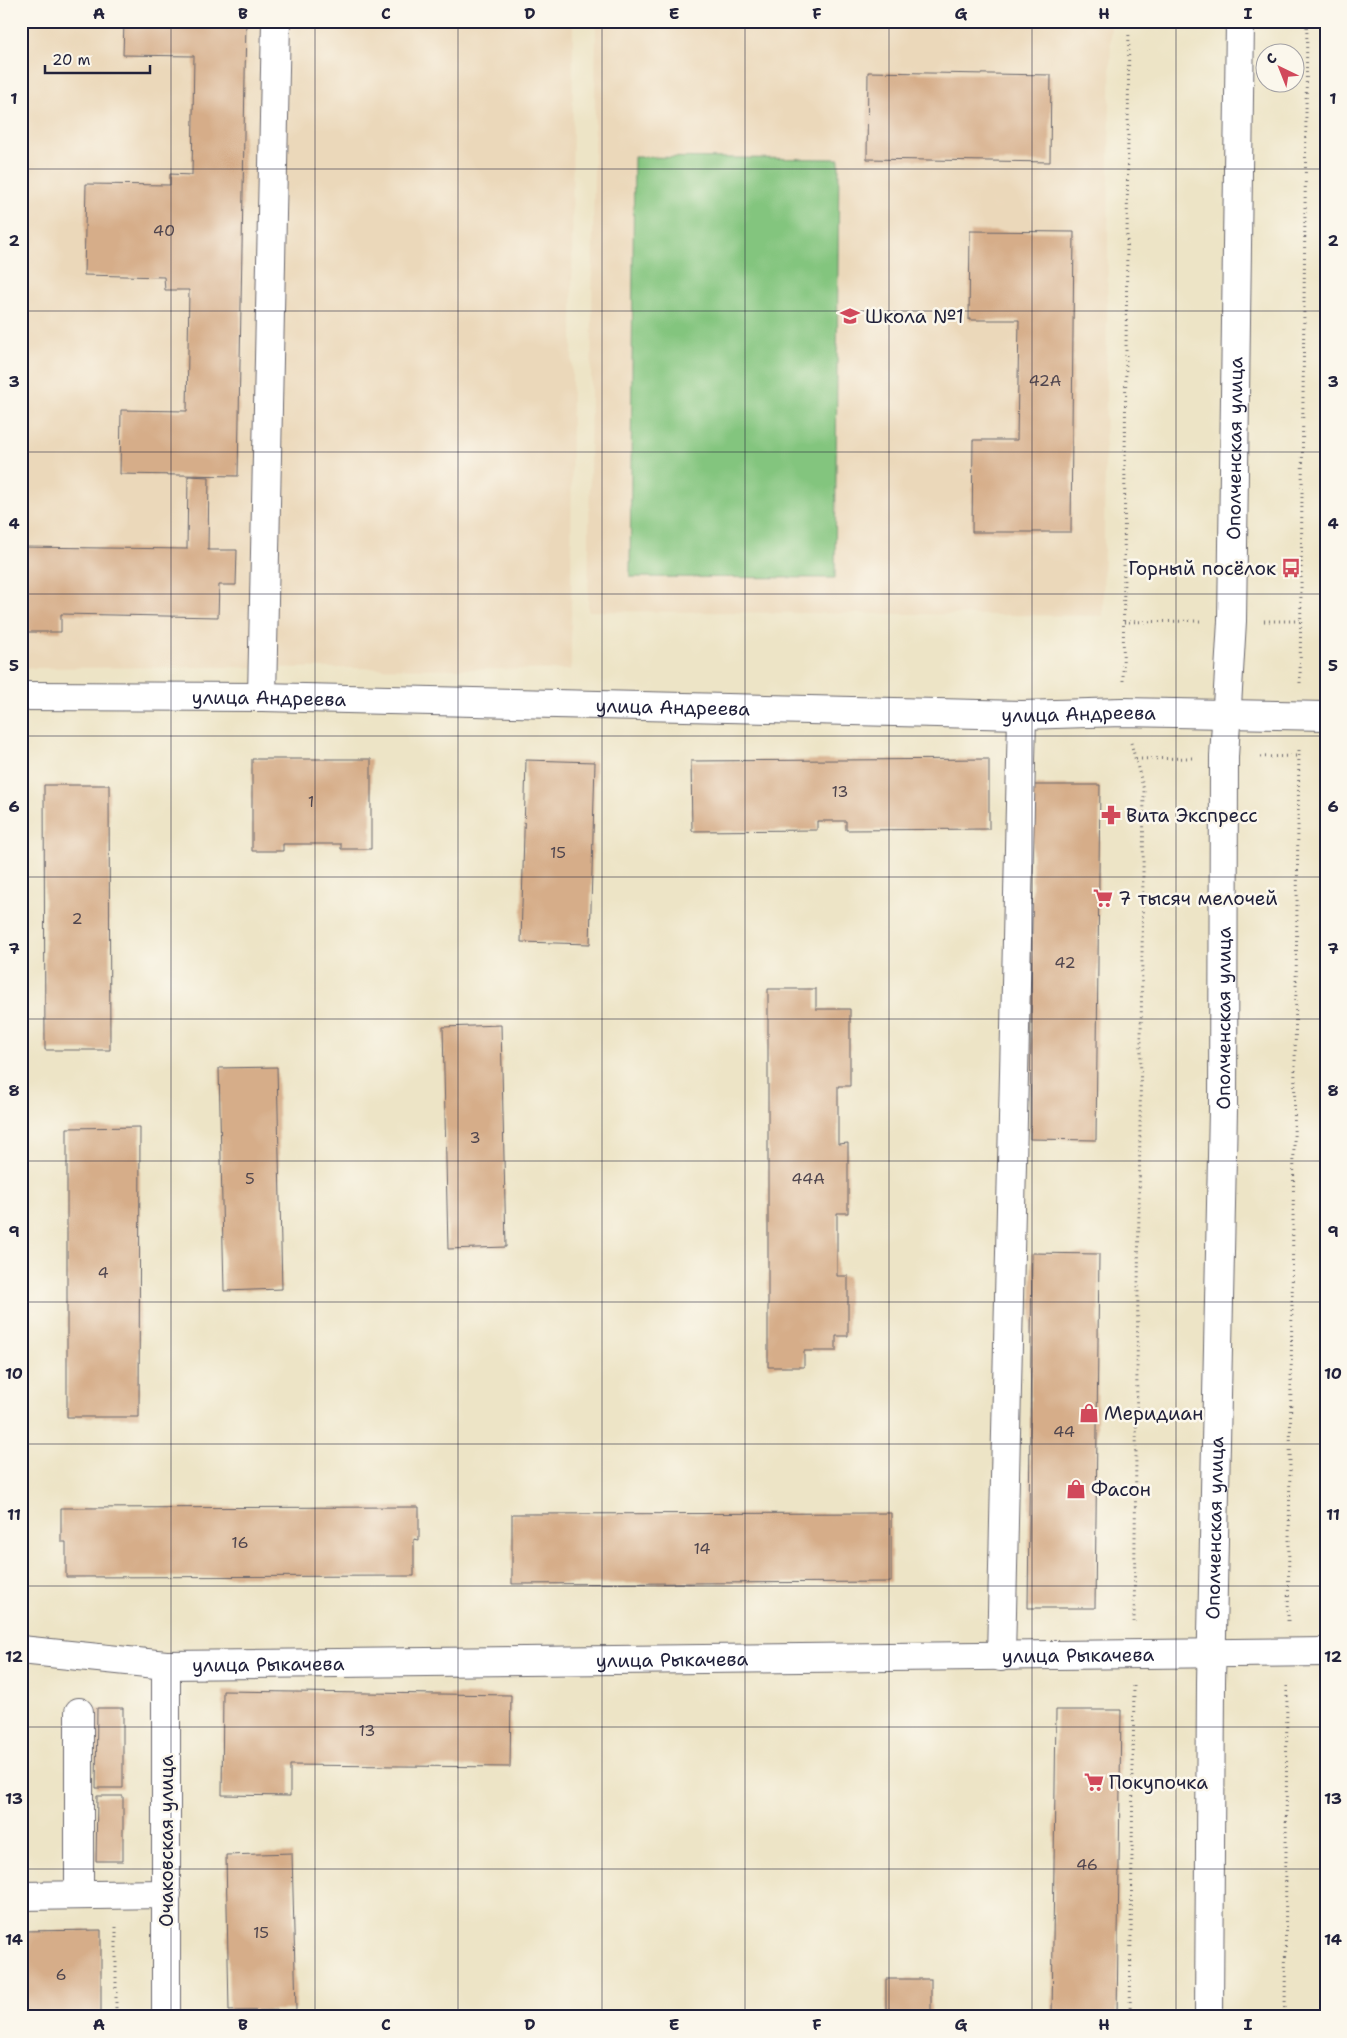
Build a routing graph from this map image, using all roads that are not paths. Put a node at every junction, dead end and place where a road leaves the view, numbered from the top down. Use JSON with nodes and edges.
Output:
{"nodes":[{"id":1,"x":276,"y":21,"type":"edge"},
{"id":2,"x":1240,"y":21,"type":"edge"},
{"id":3,"x":21,"y":696,"type":"edge"},
{"id":4,"x":262,"y":697,"type":"junction"},
{"id":5,"x":1226,"y":714,"type":"junction"},
{"id":6,"x":1022,"y":715,"type":"junction"},
{"id":7,"x":1313,"y":716,"type":"edge"},
{"id":8,"x":21,"y":1650,"type":"edge"},
{"id":9,"x":1212,"y":1652,"type":"junction"},
{"id":10,"x":1326,"y":1652,"type":"edge"},
{"id":11,"x":1001,"y":1657,"type":"junction"},
{"id":12,"x":166,"y":1666,"type":"junction"},
{"id":13,"x":79,"y":1712,"type":"dead end"},
{"id":14,"x":167,"y":1894,"type":"junction"},
{"id":15,"x":79,"y":1895,"type":"junction"},
{"id":16,"x":21,"y":1896,"type":"edge"},
{"id":17,"x":166,"y":2017,"type":"edge"},
{"id":18,"x":1209,"y":2017,"type":"edge"}],
"edges":[{"from":1,"to":4,"type":"main road"},
{"from":2,"to":5,"type":"main road","name":"Ополченская улица"},
{"from":3,"to":4,"type":"main road","name":"улица Андреева"},
{"from":4,"to":6,"type":"main road","name":"улица Андреева"},
{"from":5,"to":6,"type":"main road","name":"улица Андреева"},
{"from":5,"to":7,"type":"main road","name":"улица Андреева"},
{"from":5,"to":9,"type":"main road","name":"Ополченская улица"},
{"from":6,"to":11,"type":"main road"},
{"from":8,"to":12,"type":"main road","name":"улица Рыкачева"},
{"from":9,"to":10,"type":"main road","name":"улица Рыкачева"},
{"from":9,"to":11,"type":"main road","name":"улица Рыкачева"},
{"from":9,"to":18,"type":"main road","name":"Ополченская улица"},
{"from":11,"to":12,"type":"main road","name":"улица Рыкачева"},
{"from":12,"to":14,"type":"main road","name":"Очаковская улица"},
{"from":13,"to":15,"type":"main road"},
{"from":14,"to":15,"type":"main road"},
{"from":14,"to":17,"type":"main road","name":"Очаковская улица"},
{"from":15,"to":16,"type":"main road"}]}
